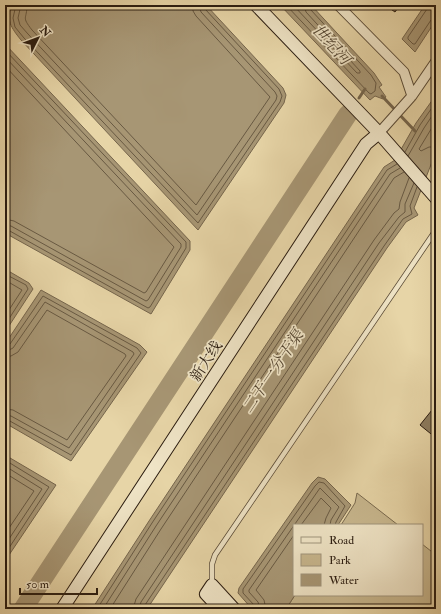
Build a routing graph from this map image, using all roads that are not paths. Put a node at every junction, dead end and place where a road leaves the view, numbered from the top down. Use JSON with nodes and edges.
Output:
{"nodes":[{"id":1,"x":256,"y":5,"type":"edge"},
{"id":2,"x":338,"y":5,"type":"edge"},
{"id":3,"x":436,"y":61,"type":"edge"},
{"id":4,"x":412,"y":96,"type":"junction"},
{"id":5,"x":379,"y":133,"type":"junction"},
{"id":6,"x":436,"y":198,"type":"edge"},
{"id":7,"x":436,"y":230,"type":"edge"},
{"id":8,"x":212,"y":584,"type":"junction"},
{"id":9,"x":62,"y":609,"type":"edge"},
{"id":10,"x":220,"y":609,"type":"edge"},
{"id":11,"x":234,"y":609,"type":"edge"}],
"edges":[{"from":1,"to":5,"type":"main road"},
{"from":2,"to":4,"type":"street"},
{"from":3,"to":4,"type":"street"},
{"from":4,"to":5,"type":"street"},
{"from":5,"to":6,"type":"main road"},
{"from":5,"to":9,"type":"main road","name":"新大线"},
{"from":7,"to":8,"type":"lane"},
{"from":8,"to":10,"type":"main road"},
{"from":8,"to":11,"type":"main road"}]}
